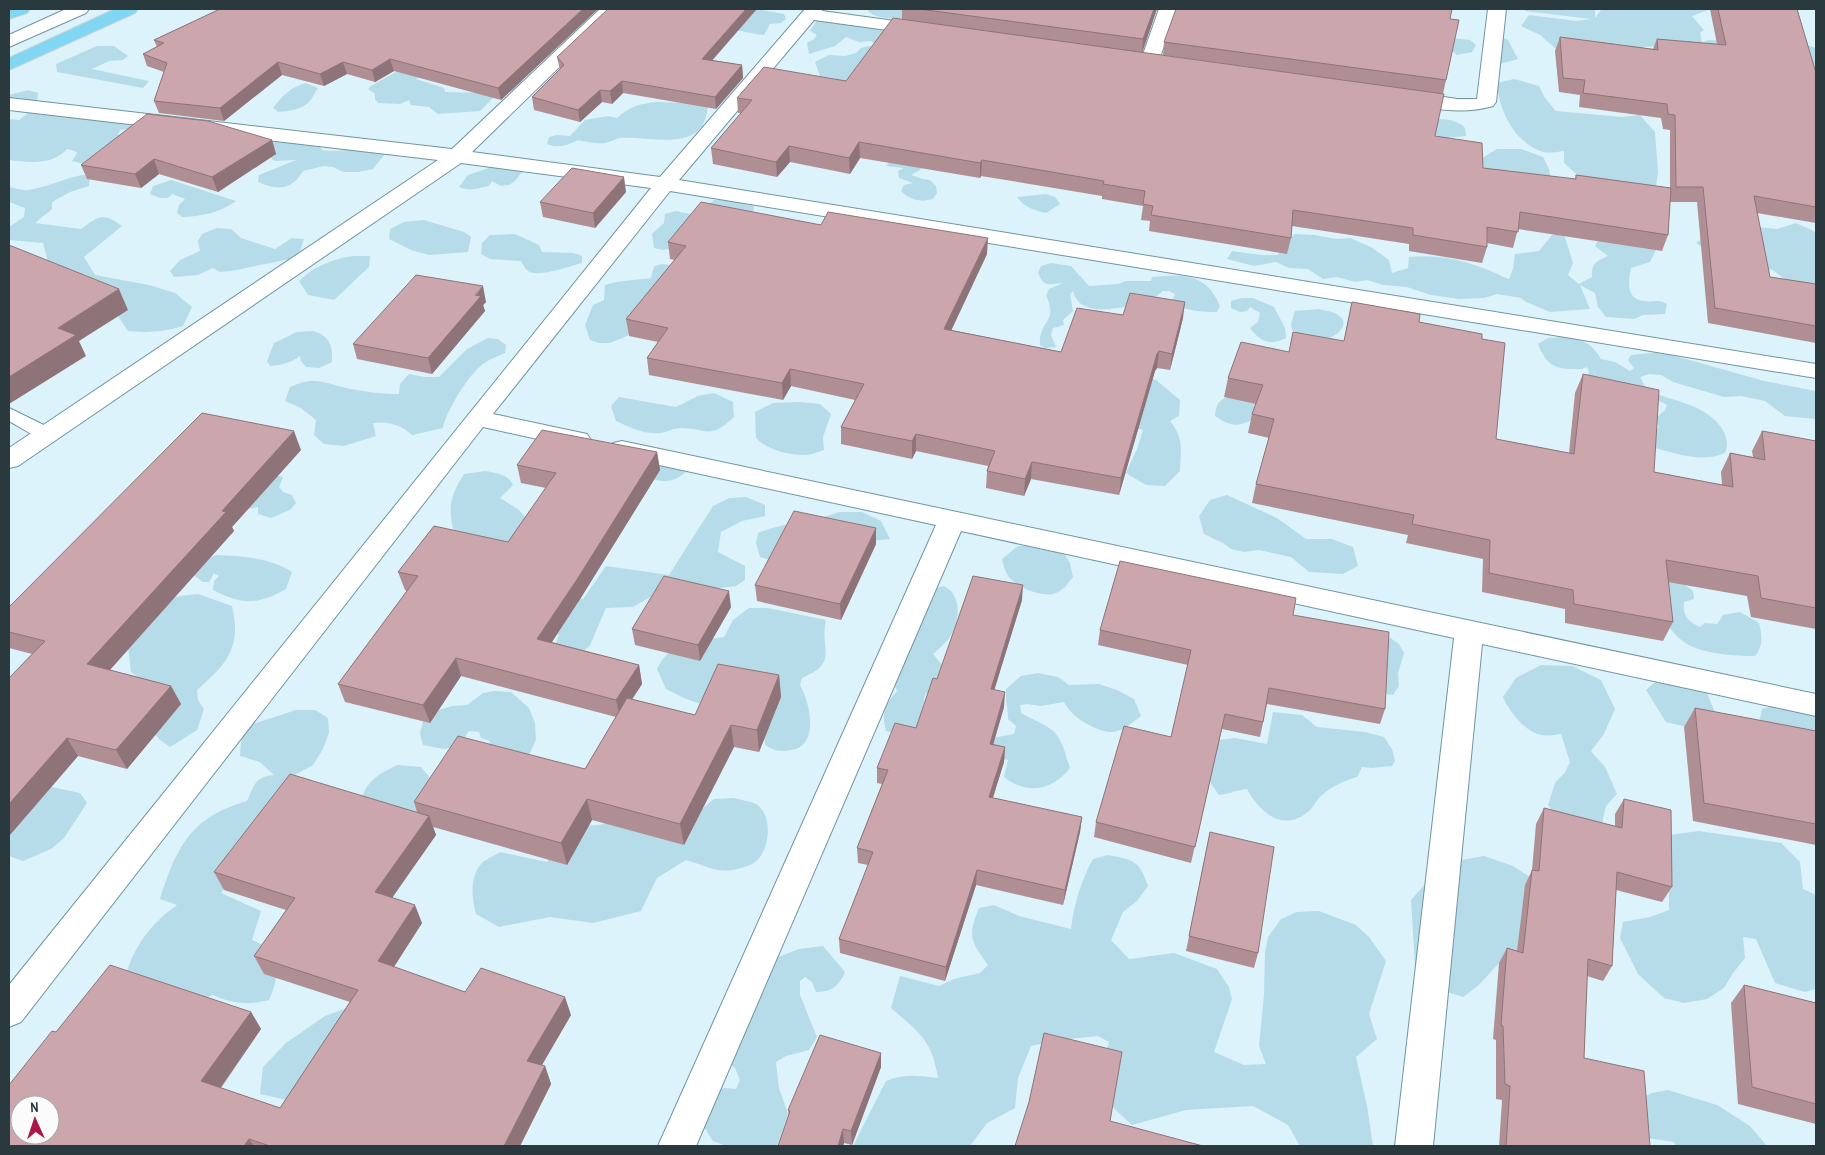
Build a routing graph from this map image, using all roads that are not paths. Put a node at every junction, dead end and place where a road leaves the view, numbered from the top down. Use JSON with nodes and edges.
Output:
{"nodes":[{"id":1,"x":21,"y":9,"type":"edge"},
{"id":2,"x":80,"y":9,"type":"edge"},
{"id":3,"x":128,"y":9,"type":"edge"},
{"id":4,"x":610,"y":9,"type":"edge"},
{"id":5,"x":1168,"y":9,"type":"edge"},
{"id":6,"x":1497,"y":9,"type":"edge"},
{"id":7,"x":812,"y":12,"type":"edge"},
{"id":8,"x":9,"y":14,"type":"edge"},
{"id":9,"x":946,"y":33,"type":"edge"},
{"id":10,"x":9,"y":42,"type":"edge"},
{"id":11,"x":1131,"y":58,"type":"edge"},
{"id":12,"x":1150,"y":60,"type":"junction"},
{"id":13,"x":1170,"y":63,"type":"edge"},
{"id":14,"x":9,"y":65,"type":"edge"},
{"id":15,"x":1384,"y":94,"type":"edge"},
{"id":16,"x":9,"y":104,"type":"edge"},
{"id":17,"x":457,"y":156,"type":"junction"},
{"id":18,"x":665,"y":184,"type":"junction"},
{"id":19,"x":1816,"y":371,"type":"edge"},
{"id":20,"x":9,"y":414,"type":"edge"},
{"id":21,"x":477,"y":418,"type":"junction"},
{"id":22,"x":48,"y":434,"type":"junction"},
{"id":23,"x":9,"y":460,"type":"edge"},
{"id":24,"x":952,"y":520,"type":"junction"},
{"id":25,"x":1469,"y":630,"type":"junction"},
{"id":26,"x":1816,"y":705,"type":"edge"},
{"id":27,"x":9,"y":1012,"type":"edge"},
{"id":28,"x":677,"y":1146,"type":"edge"},
{"id":29,"x":1414,"y":1146,"type":"edge"}],
"edges":[{"from":1,"to":8,"type":"highway"},
{"from":2,"to":10,"type":"street"},
{"from":3,"to":14,"type":"highway"},
{"from":4,"to":17,"type":"street"},
{"from":5,"to":12,"type":"street"},
{"from":6,"to":15,"type":"street"},
{"from":7,"to":9,"type":"street"},
{"from":7,"to":18,"type":"street"},
{"from":11,"to":12,"type":"street"},
{"from":12,"to":13,"type":"street"},
{"from":16,"to":17,"type":"street"},
{"from":17,"to":18,"type":"street"},
{"from":17,"to":22,"type":"street"},
{"from":18,"to":19,"type":"street"},
{"from":18,"to":21,"type":"street"},
{"from":20,"to":22,"type":"lane"},
{"from":21,"to":24,"type":"street"},
{"from":21,"to":27,"type":"street"},
{"from":22,"to":23,"type":"street"},
{"from":24,"to":25,"type":"street"},
{"from":24,"to":28,"type":"street"},
{"from":25,"to":26,"type":"street"},
{"from":25,"to":29,"type":"street"}]}
